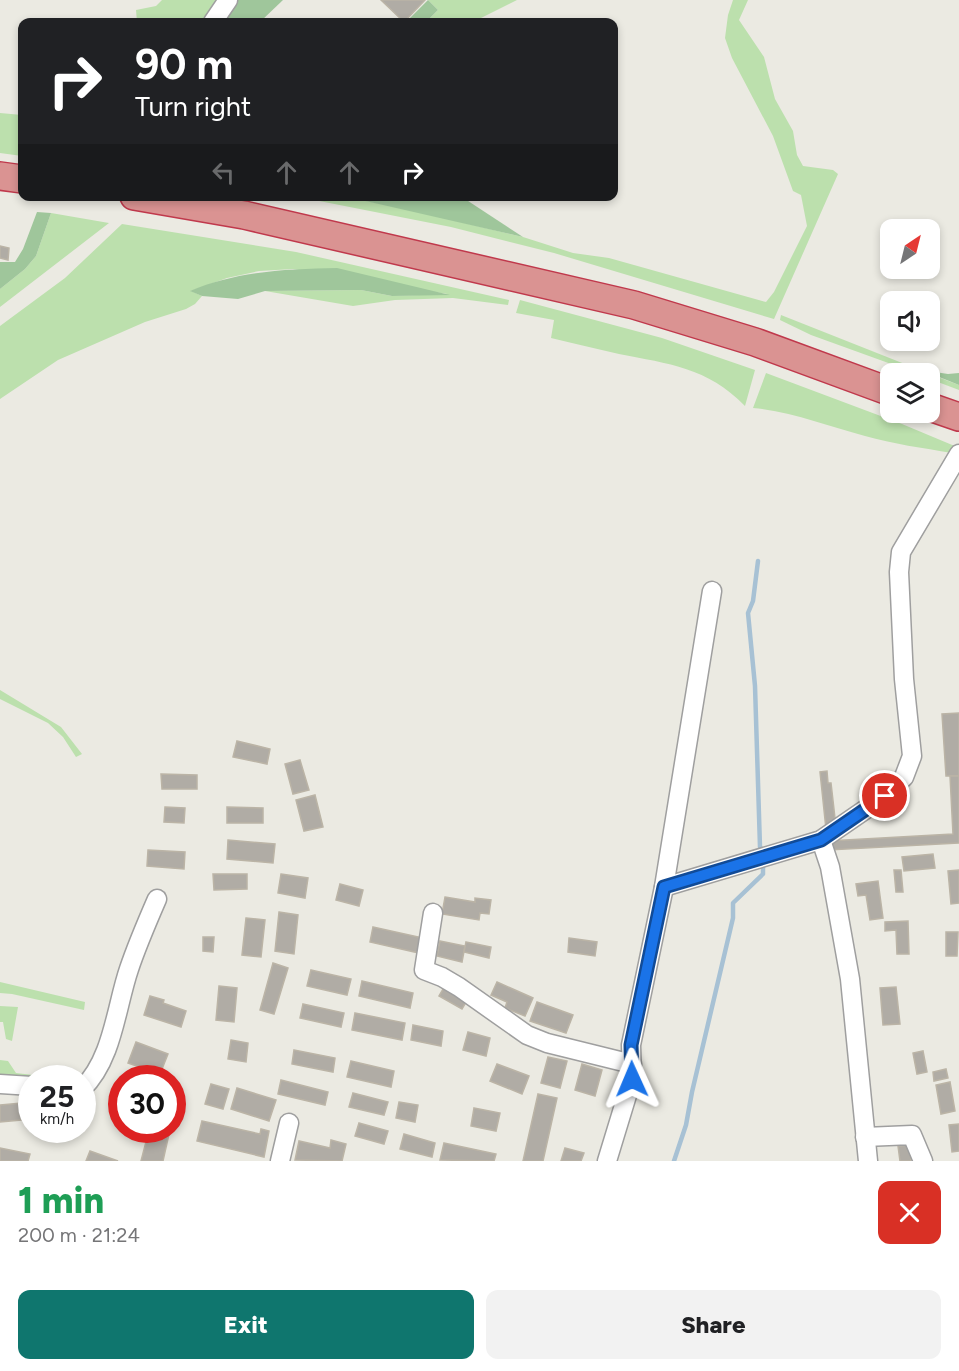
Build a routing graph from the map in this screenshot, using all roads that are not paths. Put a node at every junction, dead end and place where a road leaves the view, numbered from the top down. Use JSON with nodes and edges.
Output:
{"nodes":[{"id":1,"x":228,"y":0,"type":"edge"},
{"id":2,"x":216,"y":18,"type":"edge"},
{"id":3,"x":0,"y":176,"type":"edge"},
{"id":4,"x":18,"y":178,"type":"edge"},
{"id":5,"x":190,"y":201,"type":"edge"},
{"id":6,"x":213,"y":203,"type":"edge"},
{"id":7,"x":880,"y":388,"type":"edge"},
{"id":8,"x":940,"y":410,"type":"edge"},
{"id":9,"x":959,"y":417,"type":"edge"},
{"id":10,"x":959,"y":454,"type":"edge"},
{"id":11,"x":712,"y":591,"type":"dead end"},
{"id":12,"x":821,"y":840,"type":"junction"},
{"id":13,"x":664,"y":887,"type":"junction"},
{"id":14,"x":157,"y":899,"type":"dead end"},
{"id":15,"x":433,"y":913,"type":"dead end"},
{"id":16,"x":632,"y":1064,"type":"junction"},
{"id":17,"x":96,"y":1073,"type":"edge"},
{"id":18,"x":0,"y":1084,"type":"edge"},
{"id":19,"x":18,"y":1085,"type":"edge"},
{"id":20,"x":289,"y":1124,"type":"dead end"},
{"id":21,"x":865,"y":1137,"type":"junction"},
{"id":22,"x":280,"y":1161,"type":"edge"},
{"id":23,"x":607,"y":1161,"type":"edge"},
{"id":24,"x":868,"y":1161,"type":"edge"},
{"id":25,"x":923,"y":1161,"type":"edge"}],
"edges":[{"from":1,"to":2,"type":"street"},
{"from":3,"to":4,"type":"highway"},
{"from":5,"to":6,"type":"highway"},
{"from":6,"to":7,"type":"highway"},
{"from":8,"to":9,"type":"highway"},
{"from":10,"to":12,"type":"street"},
{"from":11,"to":13,"type":"street"},
{"from":12,"to":13,"type":"street"},
{"from":12,"to":21,"type":"street"},
{"from":13,"to":16,"type":"street"},
{"from":14,"to":17,"type":"street"},
{"from":15,"to":16,"type":"street"},
{"from":16,"to":23,"type":"street"},
{"from":18,"to":19,"type":"street"},
{"from":20,"to":22,"type":"street"},
{"from":21,"to":24,"type":"street"},
{"from":21,"to":25,"type":"street"}]}
